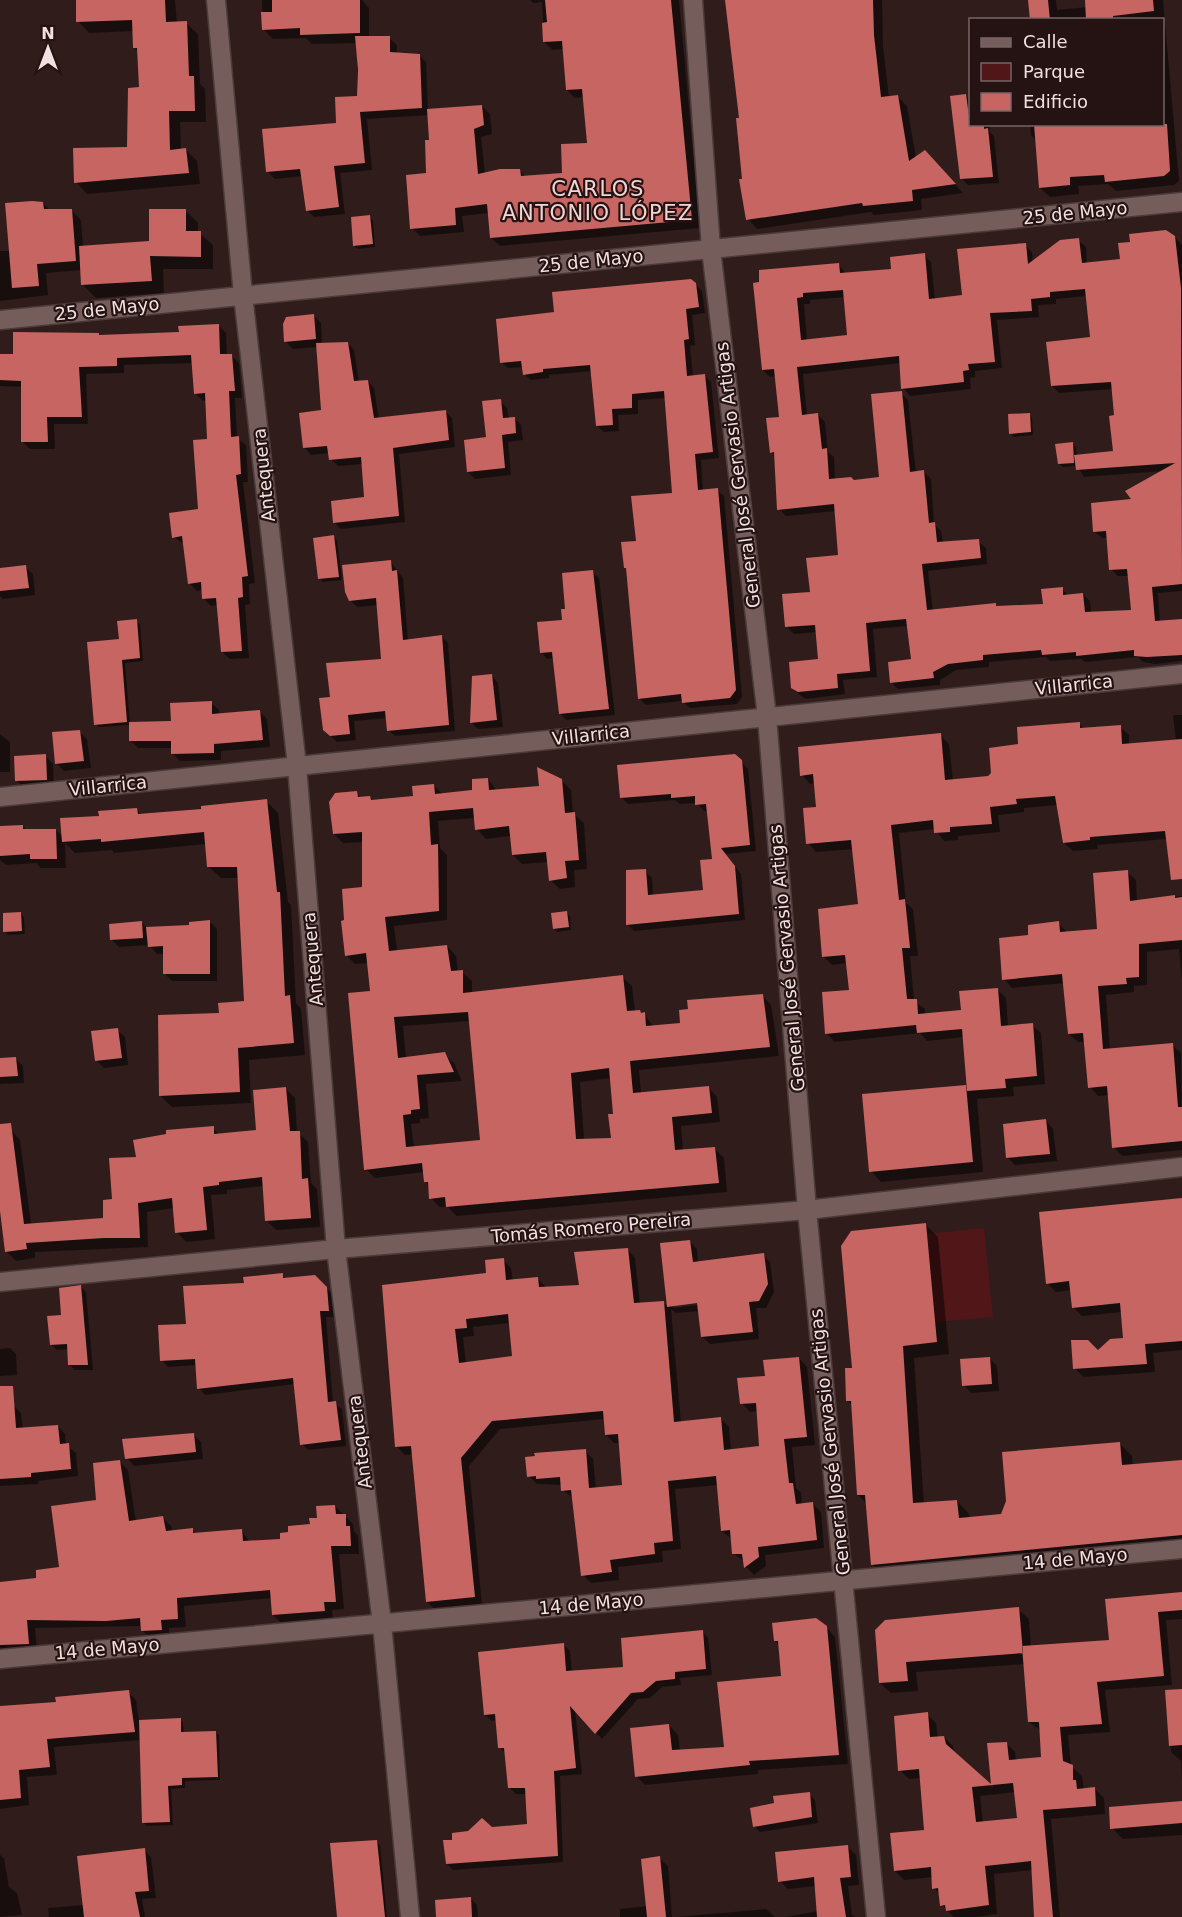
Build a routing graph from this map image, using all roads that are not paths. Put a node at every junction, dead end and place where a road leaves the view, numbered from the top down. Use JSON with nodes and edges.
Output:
{"nodes":[{"id":1,"x":216,"y":0,"type":"edge"},
{"id":2,"x":693,"y":0,"type":"edge"},
{"id":3,"x":1182,"y":202,"type":"edge"},
{"id":4,"x":711,"y":249,"type":"junction"},
{"id":5,"x":243,"y":295,"type":"junction"},
{"id":6,"x":0,"y":320,"type":"edge"},
{"id":7,"x":1182,"y":674,"type":"edge"},
{"id":8,"x":767,"y":717,"type":"junction"},
{"id":9,"x":297,"y":766,"type":"junction"},
{"id":10,"x":0,"y":797,"type":"edge"},
{"id":11,"x":1182,"y":1167,"type":"edge"},
{"id":12,"x":807,"y":1210,"type":"junction"},
{"id":13,"x":336,"y":1249,"type":"junction"},
{"id":14,"x":0,"y":1282,"type":"edge"},
{"id":15,"x":1182,"y":1549,"type":"edge"},
{"id":16,"x":844,"y":1581,"type":"junction"},
{"id":17,"x":382,"y":1624,"type":"junction"},
{"id":18,"x":0,"y":1659,"type":"edge"},
{"id":19,"x":410,"y":1917,"type":"edge"},
{"id":20,"x":876,"y":1917,"type":"edge"}],
"edges":[{"from":1,"to":5,"type":"street","name":"Antequera"},
{"from":2,"to":4,"type":"street","name":"General José Gervasio Artigas"},
{"from":3,"to":4,"type":"street","name":"25 de Mayo"},
{"from":4,"to":5,"type":"street","name":"25 de Mayo"},
{"from":4,"to":8,"type":"street","name":"General José Gervasio Artigas"},
{"from":5,"to":6,"type":"street","name":"25 de Mayo"},
{"from":5,"to":9,"type":"street","name":"Antequera"},
{"from":7,"to":8,"type":"street","name":"Villarrica"},
{"from":8,"to":9,"type":"street","name":"Villarrica"},
{"from":8,"to":12,"type":"street","name":"General José Gervasio Artigas"},
{"from":9,"to":10,"type":"street","name":"Villarrica"},
{"from":9,"to":13,"type":"street","name":"Antequera"},
{"from":11,"to":12,"type":"street","name":"Tomás Romero Pereira"},
{"from":12,"to":13,"type":"street","name":"Tomás Romero Pereira"},
{"from":12,"to":16,"type":"street","name":"General José Gervasio Artigas"},
{"from":13,"to":14,"type":"street","name":"Tomás Romero Pereira"},
{"from":13,"to":17,"type":"street","name":"Antequera"},
{"from":15,"to":16,"type":"street","name":"14 de Mayo"},
{"from":16,"to":17,"type":"street","name":"14 de Mayo"},
{"from":16,"to":20,"type":"street","name":"General José Gervasio Artigas"},
{"from":17,"to":18,"type":"street","name":"14 de Mayo"},
{"from":17,"to":19,"type":"street","name":"Antequera"}]}
